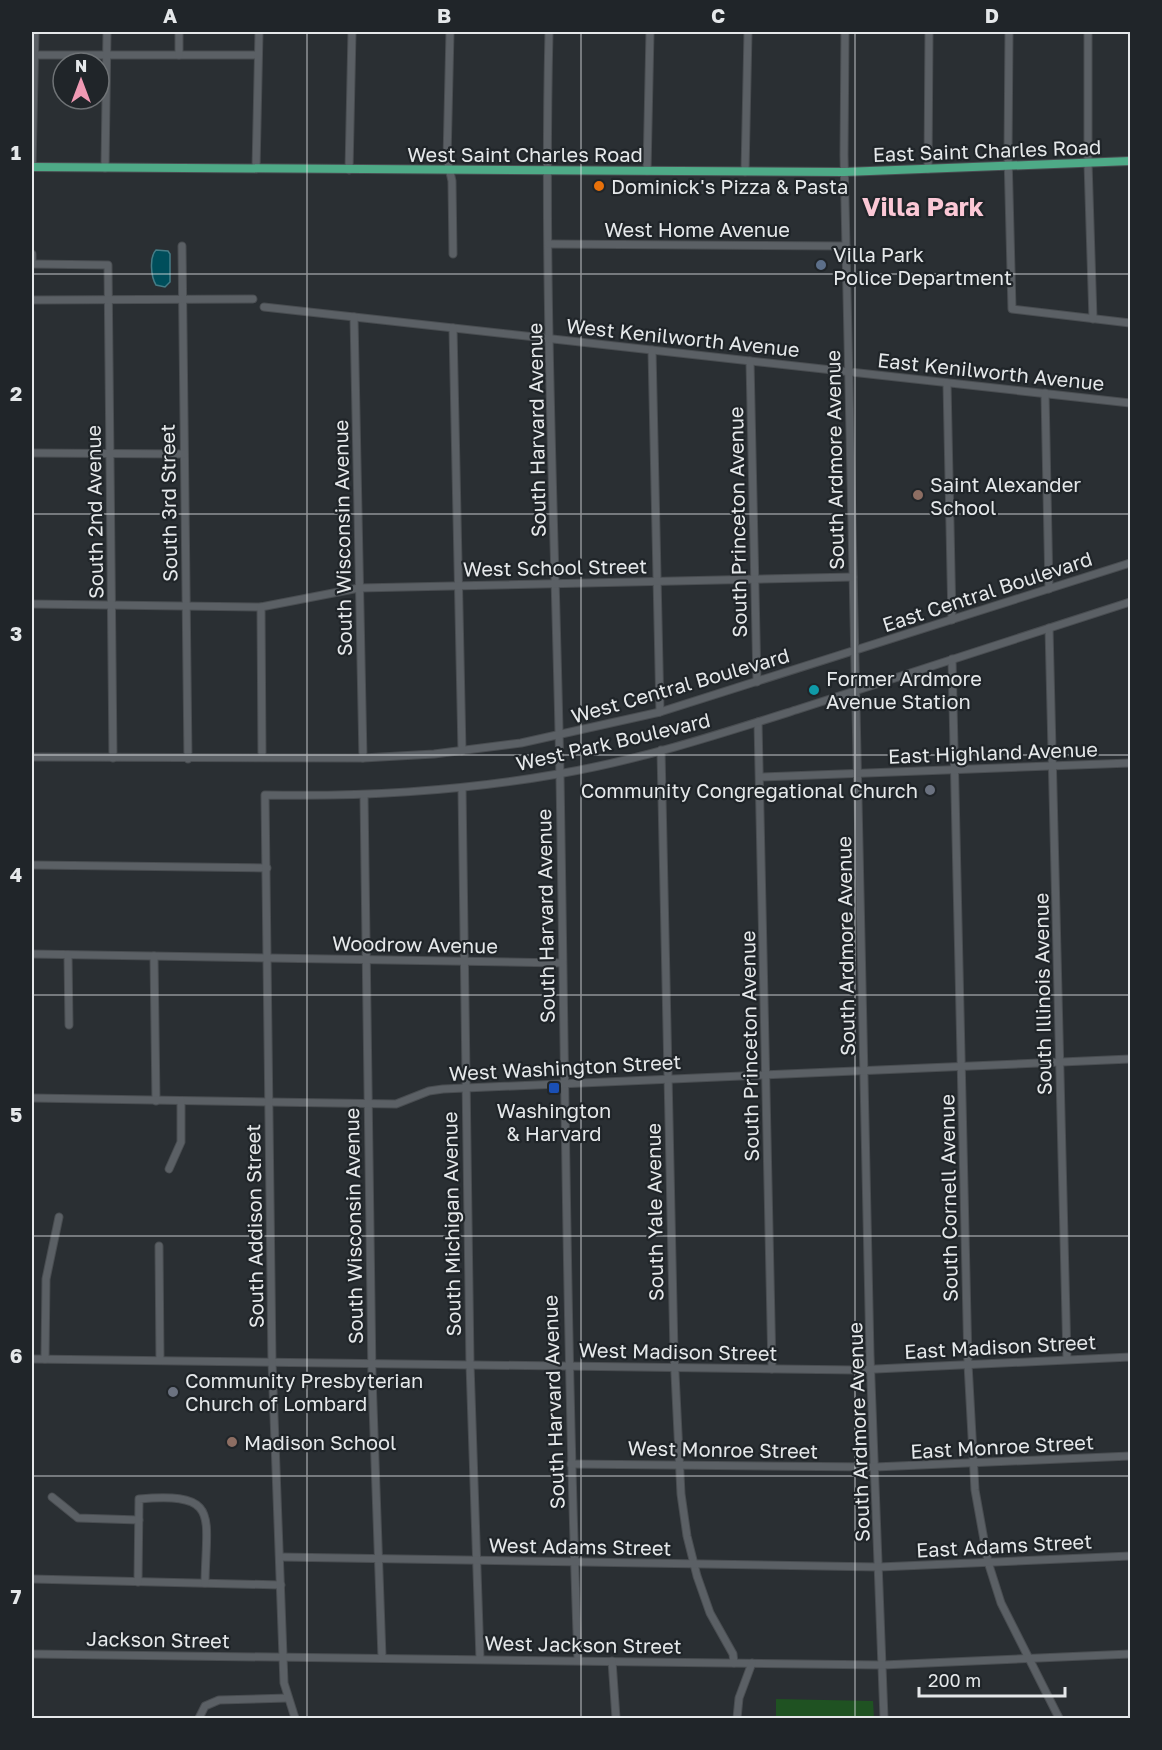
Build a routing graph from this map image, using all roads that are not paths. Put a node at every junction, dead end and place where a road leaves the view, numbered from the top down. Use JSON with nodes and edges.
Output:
{"nodes":[{"id":1,"x":34,"y":32,"type":"edge"},
{"id":2,"x":107,"y":32,"type":"edge"},
{"id":3,"x":179,"y":32,"type":"edge"},
{"id":4,"x":259,"y":32,"type":"edge"},
{"id":5,"x":352,"y":32,"type":"edge"},
{"id":6,"x":450,"y":32,"type":"edge"},
{"id":7,"x":549,"y":32,"type":"edge"},
{"id":8,"x":650,"y":32,"type":"edge"},
{"id":9,"x":748,"y":32,"type":"edge"},
{"id":10,"x":845,"y":32,"type":"edge"},
{"id":11,"x":929,"y":32,"type":"edge"},
{"id":12,"x":1009,"y":32,"type":"edge"},
{"id":13,"x":1088,"y":32,"type":"edge"},
{"id":14,"x":107,"y":51,"type":"edge"},
{"id":15,"x":33,"y":55,"type":"edge"},
{"id":16,"x":51,"y":55,"type":"edge"},
{"id":17,"x":111,"y":55,"type":"edge"},
{"id":18,"x":179,"y":55,"type":"junction"},
{"id":19,"x":258,"y":55,"type":"junction"},
{"id":20,"x":106,"y":111,"type":"edge"},
{"id":21,"x":1131,"y":161,"type":"edge"},
{"id":22,"x":1088,"y":163,"type":"junction"},
{"id":23,"x":1009,"y":166,"type":"junction"},
{"id":24,"x":32,"y":167,"type":"edge"},
{"id":25,"x":105,"y":168,"type":"junction"},
{"id":26,"x":256,"y":169,"type":"junction"},
{"id":27,"x":928,"y":169,"type":"junction"},
{"id":28,"x":348,"y":170,"type":"junction"},
{"id":29,"x":450,"y":170,"type":"junction"},
{"id":30,"x":547,"y":171,"type":"junction"},
{"id":31,"x":647,"y":171,"type":"junction"},
{"id":32,"x":744,"y":172,"type":"junction"},
{"id":33,"x":844,"y":172,"type":"junction"},
{"id":34,"x":549,"y":244,"type":"junction"},
{"id":35,"x":182,"y":246,"type":"dead end"},
{"id":36,"x":846,"y":246,"type":"junction"},
{"id":37,"x":32,"y":254,"type":"edge"},
{"id":38,"x":453,"y":254,"type":"dead end"},
{"id":39,"x":32,"y":264,"type":"edge"},
{"id":40,"x":253,"y":299,"type":"dead end"},
{"id":41,"x":32,"y":300,"type":"edge"},
{"id":42,"x":108,"y":300,"type":"junction"},
{"id":43,"x":182,"y":301,"type":"junction"},
{"id":44,"x":264,"y":307,"type":"dead end"},
{"id":45,"x":354,"y":317,"type":"junction"},
{"id":46,"x":1093,"y":319,"type":"junction"},
{"id":47,"x":1131,"y":323,"type":"edge"},
{"id":48,"x":453,"y":328,"type":"junction"},
{"id":49,"x":551,"y":339,"type":"junction"},
{"id":50,"x":652,"y":350,"type":"junction"},
{"id":51,"x":750,"y":361,"type":"junction"},
{"id":52,"x":849,"y":372,"type":"junction"},
{"id":53,"x":947,"y":383,"type":"junction"},
{"id":54,"x":1045,"y":393,"type":"junction"},
{"id":55,"x":1131,"y":403,"type":"edge"},
{"id":56,"x":32,"y":453,"type":"edge"},
{"id":57,"x":110,"y":453,"type":"junction"},
{"id":58,"x":184,"y":454,"type":"junction"},
{"id":59,"x":1131,"y":563,"type":"edge"},
{"id":60,"x":853,"y":577,"type":"junction"},
{"id":61,"x":755,"y":579,"type":"junction"},
{"id":62,"x":657,"y":582,"type":"junction"},
{"id":63,"x":556,"y":584,"type":"junction"},
{"id":64,"x":458,"y":586,"type":"junction"},
{"id":65,"x":359,"y":588,"type":"junction"},
{"id":66,"x":1049,"y":589,"type":"junction"},
{"id":67,"x":1131,"y":602,"type":"edge"},
{"id":68,"x":32,"y":604,"type":"edge"},
{"id":69,"x":112,"y":605,"type":"junction"},
{"id":70,"x":186,"y":606,"type":"junction"},
{"id":71,"x":261,"y":607,"type":"junction"},
{"id":72,"x":952,"y":620,"type":"junction"},
{"id":73,"x":1050,"y":628,"type":"junction"},
{"id":74,"x":854,"y":651,"type":"junction"},
{"id":75,"x":952,"y":659,"type":"junction"},
{"id":76,"x":757,"y":682,"type":"junction"},
{"id":77,"x":855,"y":692,"type":"junction"},
{"id":78,"x":660,"y":712,"type":"junction"},
{"id":79,"x":758,"y":722,"type":"junction"},
{"id":80,"x":559,"y":736,"type":"junction"},
{"id":81,"x":661,"y":750,"type":"junction"},
{"id":82,"x":462,"y":751,"type":"junction"},
{"id":83,"x":32,"y":757,"type":"edge"},
{"id":84,"x":262,"y":757,"type":"junction"},
{"id":85,"x":113,"y":758,"type":"junction"},
{"id":86,"x":363,"y":758,"type":"junction"},
{"id":87,"x":188,"y":759,"type":"junction"},
{"id":88,"x":1131,"y":763,"type":"edge"},
{"id":89,"x":1053,"y":766,"type":"junction"},
{"id":90,"x":955,"y":770,"type":"junction"},
{"id":91,"x":560,"y":774,"type":"junction"},
{"id":92,"x":857,"y":774,"type":"junction"},
{"id":93,"x":760,"y":777,"type":"junction"},
{"id":94,"x":462,"y":788,"type":"junction"},
{"id":95,"x":265,"y":795,"type":"joint"},
{"id":96,"x":364,"y":795,"type":"junction"},
{"id":97,"x":32,"y":866,"type":"edge"},
{"id":98,"x":267,"y":868,"type":"junction"},
{"id":99,"x":32,"y":954,"type":"edge"},
{"id":100,"x":68,"y":955,"type":"junction"},
{"id":101,"x":154,"y":956,"type":"junction"},
{"id":102,"x":268,"y":957,"type":"junction"},
{"id":103,"x":366,"y":959,"type":"junction"},
{"id":104,"x":464,"y":961,"type":"junction"},
{"id":105,"x":562,"y":963,"type":"junction"},
{"id":106,"x":69,"y":1025,"type":"dead end"},
{"id":107,"x":1131,"y":1059,"type":"edge"},
{"id":108,"x":1060,"y":1062,"type":"junction"},
{"id":109,"x":962,"y":1066,"type":"junction"},
{"id":110,"x":864,"y":1070,"type":"junction"},
{"id":111,"x":766,"y":1075,"type":"junction"},
{"id":112,"x":668,"y":1079,"type":"junction"},
{"id":113,"x":564,"y":1084,"type":"junction"},
{"id":114,"x":466,"y":1088,"type":"junction"},
{"id":115,"x":32,"y":1098,"type":"edge"},
{"id":116,"x":156,"y":1101,"type":"junction"},
{"id":117,"x":181,"y":1101,"type":"junction"},
{"id":118,"x":269,"y":1102,"type":"junction"},
{"id":119,"x":368,"y":1103,"type":"junction"},
{"id":120,"x":169,"y":1168,"type":"dead end"},
{"id":121,"x":60,"y":1217,"type":"dead end"},
{"id":122,"x":159,"y":1246,"type":"dead end"},
{"id":123,"x":1131,"y":1357,"type":"edge"},
{"id":124,"x":32,"y":1359,"type":"edge"},
{"id":125,"x":45,"y":1359,"type":"junction"},
{"id":126,"x":1067,"y":1359,"type":"junction"},
{"id":127,"x":160,"y":1360,"type":"junction"},
{"id":128,"x":272,"y":1362,"type":"junction"},
{"id":129,"x":372,"y":1363,"type":"junction"},
{"id":130,"x":470,"y":1364,"type":"junction"},
{"id":131,"x":968,"y":1364,"type":"junction"},
{"id":132,"x":568,"y":1366,"type":"junction"},
{"id":133,"x":675,"y":1367,"type":"junction"},
{"id":134,"x":772,"y":1369,"type":"junction"},
{"id":135,"x":871,"y":1369,"type":"junction"},
{"id":136,"x":1131,"y":1456,"type":"edge"},
{"id":137,"x":571,"y":1464,"type":"junction"},
{"id":138,"x":679,"y":1464,"type":"junction"},
{"id":139,"x":973,"y":1464,"type":"junction"},
{"id":140,"x":875,"y":1467,"type":"junction"},
{"id":141,"x":52,"y":1497,"type":"dead end"},
{"id":142,"x":139,"y":1520,"type":"junction"},
{"id":143,"x":1131,"y":1556,"type":"edge"},
{"id":144,"x":280,"y":1557,"type":"junction"},
{"id":145,"x":378,"y":1559,"type":"junction"},
{"id":146,"x":476,"y":1561,"type":"junction"},
{"id":147,"x":988,"y":1562,"type":"junction"},
{"id":148,"x":574,"y":1563,"type":"junction"},
{"id":149,"x":694,"y":1565,"type":"junction"},
{"id":150,"x":879,"y":1567,"type":"junction"},
{"id":151,"x":32,"y":1579,"type":"edge"},
{"id":152,"x":138,"y":1582,"type":"junction"},
{"id":153,"x":205,"y":1583,"type":"junction"},
{"id":154,"x":281,"y":1585,"type":"junction"},
{"id":155,"x":32,"y":1654,"type":"edge"},
{"id":156,"x":1131,"y":1654,"type":"edge"},
{"id":157,"x":283,"y":1656,"type":"junction"},
{"id":158,"x":382,"y":1657,"type":"junction"},
{"id":159,"x":480,"y":1659,"type":"junction"},
{"id":160,"x":1030,"y":1659,"type":"junction"},
{"id":161,"x":578,"y":1660,"type":"junction"},
{"id":162,"x":612,"y":1661,"type":"junction"},
{"id":163,"x":734,"y":1663,"type":"junction"},
{"id":164,"x":752,"y":1663,"type":"junction"},
{"id":165,"x":883,"y":1665,"type":"junction"},
{"id":166,"x":288,"y":1698,"type":"junction"},
{"id":167,"x":199,"y":1719,"type":"edge"},
{"id":168,"x":295,"y":1719,"type":"edge"},
{"id":169,"x":616,"y":1719,"type":"edge"},
{"id":170,"x":737,"y":1719,"type":"edge"},
{"id":171,"x":884,"y":1719,"type":"edge"},
{"id":172,"x":1059,"y":1719,"type":"edge"}],
"edges":[{"from":1,"to":15,"type":"street"},
{"from":2,"to":14,"type":"street"},
{"from":3,"to":18,"type":"street"},
{"from":4,"to":19,"type":"street"},
{"from":5,"to":28,"type":"street"},
{"from":6,"to":29,"type":"street"},
{"from":7,"to":30,"type":"street","name":"South Harvard Avenue"},
{"from":8,"to":31,"type":"street"},
{"from":9,"to":32,"type":"street"},
{"from":10,"to":33,"type":"street","name":"South Ardmore Avenue"},
{"from":11,"to":27,"type":"street"},
{"from":12,"to":23,"type":"street"},
{"from":13,"to":22,"type":"street"},
{"from":15,"to":16,"type":"street"},
{"from":15,"to":24,"type":"street"},
{"from":17,"to":18,"type":"street"},
{"from":18,"to":19,"type":"street"},
{"from":19,"to":26,"type":"street"},
{"from":20,"to":25,"type":"street"},
{"from":21,"to":22,"type":"main road","name":"East Saint Charles Road"},
{"from":22,"to":23,"type":"main road","name":"East Saint Charles Road"},
{"from":22,"to":46,"type":"street"},
{"from":23,"to":27,"type":"main road","name":"East Saint Charles Road"},
{"from":23,"to":46,"type":"street"},
{"from":24,"to":25,"type":"main road"},
{"from":25,"to":26,"type":"main road","name":"West Saint Charles Road"},
{"from":26,"to":28,"type":"main road","name":"West Saint Charles Road"},
{"from":27,"to":33,"type":"main road","name":"East Saint Charles Road"},
{"from":28,"to":29,"type":"main road","name":"West Saint Charles Road"},
{"from":29,"to":30,"type":"main road","name":"West Saint Charles Road"},
{"from":29,"to":38,"type":"street"},
{"from":30,"to":31,"type":"main road","name":"West Saint Charles Road"},
{"from":30,"to":34,"type":"street","name":"South Harvard Avenue"},
{"from":31,"to":32,"type":"main road","name":"West Saint Charles Road"},
{"from":32,"to":33,"type":"main road","name":"West Saint Charles Road"},
{"from":33,"to":36,"type":"street","name":"South Ardmore Avenue"},
{"from":34,"to":36,"type":"street","name":"West Home Avenue"},
{"from":34,"to":49,"type":"street","name":"South Harvard Avenue"},
{"from":35,"to":43,"type":"street","name":"South 3rd Street"},
{"from":36,"to":52,"type":"street","name":"South Ardmore Avenue"},
{"from":37,"to":39,"type":"street"},
{"from":39,"to":42,"type":"street","name":"South 2nd Avenue"},
{"from":40,"to":43,"type":"street"},
{"from":41,"to":42,"type":"street"},
{"from":42,"to":43,"type":"street"},
{"from":42,"to":57,"type":"street","name":"South 2nd Avenue"},
{"from":43,"to":58,"type":"street","name":"South 3rd Street"},
{"from":44,"to":45,"type":"street","name":"West Kenilworth Avenue"},
{"from":45,"to":48,"type":"street","name":"West Kenilworth Avenue"},
{"from":45,"to":65,"type":"street","name":"South Wisconsin Avenue"},
{"from":46,"to":47,"type":"street"},
{"from":48,"to":49,"type":"street","name":"West Kenilworth Avenue"},
{"from":48,"to":64,"type":"street"},
{"from":49,"to":50,"type":"street","name":"West Kenilworth Avenue"},
{"from":49,"to":63,"type":"street","name":"South Harvard Avenue"},
{"from":50,"to":51,"type":"street","name":"West Kenilworth Avenue"},
{"from":50,"to":62,"type":"street"},
{"from":51,"to":52,"type":"street","name":"West Kenilworth Avenue"},
{"from":51,"to":61,"type":"street","name":"South Princeton Avenue"},
{"from":52,"to":53,"type":"street","name":"East Kenilworth Avenue"},
{"from":52,"to":60,"type":"street","name":"South Ardmore Avenue"},
{"from":53,"to":54,"type":"street","name":"East Kenilworth Avenue"},
{"from":53,"to":72,"type":"street"},
{"from":54,"to":55,"type":"street","name":"East Kenilworth Avenue"},
{"from":54,"to":66,"type":"street"},
{"from":56,"to":57,"type":"street"},
{"from":57,"to":58,"type":"street"},
{"from":57,"to":69,"type":"street","name":"South 2nd Avenue"},
{"from":58,"to":70,"type":"street","name":"South 3rd Street"},
{"from":59,"to":66,"type":"street","name":"East Central Boulevard"},
{"from":60,"to":61,"type":"street","name":"West School Street"},
{"from":60,"to":74,"type":"street","name":"South Ardmore Avenue"},
{"from":61,"to":62,"type":"street","name":"West School Street"},
{"from":61,"to":76,"type":"street","name":"South Princeton Avenue"},
{"from":62,"to":63,"type":"street","name":"West School Street"},
{"from":62,"to":78,"type":"street"},
{"from":63,"to":64,"type":"street","name":"West School Street"},
{"from":63,"to":80,"type":"street","name":"South Harvard Avenue"},
{"from":64,"to":65,"type":"street","name":"West School Street"},
{"from":64,"to":82,"type":"street"},
{"from":65,"to":71,"type":"street","name":"West School Street"},
{"from":65,"to":86,"type":"street","name":"South Wisconsin Avenue"},
{"from":66,"to":72,"type":"street","name":"East Central Boulevard"},
{"from":67,"to":73,"type":"street","name":"West Park Boulevard"},
{"from":68,"to":69,"type":"street","name":"West School Street"},
{"from":69,"to":70,"type":"street","name":"West School Street"},
{"from":69,"to":85,"type":"street","name":"South 2nd Avenue"},
{"from":70,"to":71,"type":"street","name":"West School Street"},
{"from":70,"to":87,"type":"street","name":"South 3rd Street"},
{"from":71,"to":84,"type":"street"},
{"from":72,"to":74,"type":"street","name":"East Central Boulevard"},
{"from":73,"to":75,"type":"street","name":"West Park Boulevard"},
{"from":73,"to":89,"type":"street","name":"South Illinois Avenue"},
{"from":74,"to":76,"type":"street","name":"West Central Boulevard"},
{"from":74,"to":77,"type":"street","name":"South Ardmore Avenue"},
{"from":75,"to":77,"type":"street","name":"West Park Boulevard"},
{"from":75,"to":90,"type":"street","name":"South Cornell Avenue"},
{"from":76,"to":78,"type":"street","name":"West Central Boulevard"},
{"from":77,"to":79,"type":"street","name":"West Park Boulevard"},
{"from":77,"to":92,"type":"street","name":"South Ardmore Avenue"},
{"from":78,"to":80,"type":"street","name":"West Central Boulevard"},
{"from":79,"to":81,"type":"street","name":"West Park Boulevard"},
{"from":79,"to":93,"type":"street","name":"South Princeton Avenue"},
{"from":80,"to":82,"type":"street","name":"West Central Boulevard"},
{"from":80,"to":91,"type":"street","name":"South Harvard Avenue"},
{"from":81,"to":91,"type":"street","name":"West Park Boulevard"},
{"from":81,"to":112,"type":"street","name":"South Yale Avenue"},
{"from":82,"to":86,"type":"street","name":"West Central Boulevard"},
{"from":83,"to":85,"type":"street","name":"West Central Boulevard"},
{"from":84,"to":86,"type":"street","name":"West Central Boulevard"},
{"from":84,"to":87,"type":"street","name":"West Central Boulevard"},
{"from":85,"to":87,"type":"street","name":"West Central Boulevard"},
{"from":88,"to":89,"type":"street","name":"East Highland Avenue"},
{"from":89,"to":90,"type":"street","name":"East Highland Avenue"},
{"from":89,"to":108,"type":"street","name":"South Illinois Avenue"},
{"from":90,"to":92,"type":"street","name":"East Highland Avenue"},
{"from":90,"to":109,"type":"street","name":"South Cornell Avenue"},
{"from":91,"to":94,"type":"street","name":"West Park Boulevard"},
{"from":91,"to":105,"type":"street","name":"South Harvard Avenue"},
{"from":92,"to":93,"type":"street","name":"East Highland Avenue"},
{"from":92,"to":110,"type":"street","name":"South Ardmore Avenue"},
{"from":93,"to":111,"type":"street","name":"South Princeton Avenue"},
{"from":94,"to":96,"type":"street","name":"West Park Boulevard"},
{"from":94,"to":104,"type":"street","name":"South Michigan Avenue"},
{"from":95,"to":96,"type":"street","name":"West Park Boulevard"},
{"from":95,"to":98,"type":"street","name":"South Addison Street"},
{"from":96,"to":103,"type":"street","name":"South Wisconsin Avenue"},
{"from":97,"to":98,"type":"street"},
{"from":98,"to":102,"type":"street","name":"South Addison Street"},
{"from":99,"to":100,"type":"street","name":"Woodrow Avenue"},
{"from":100,"to":101,"type":"street","name":"Woodrow Avenue"},
{"from":100,"to":106,"type":"street"},
{"from":101,"to":102,"type":"street","name":"Woodrow Avenue"},
{"from":101,"to":116,"type":"street"},
{"from":102,"to":103,"type":"street","name":"Woodrow Avenue"},
{"from":102,"to":118,"type":"street","name":"South Addison Street"},
{"from":103,"to":104,"type":"street","name":"Woodrow Avenue"},
{"from":103,"to":119,"type":"street","name":"South Wisconsin Avenue"},
{"from":104,"to":105,"type":"street","name":"Woodrow Avenue"},
{"from":104,"to":114,"type":"street","name":"South Michigan Avenue"},
{"from":105,"to":113,"type":"street","name":"South Harvard Avenue"},
{"from":107,"to":108,"type":"street","name":"West Washington Street"},
{"from":108,"to":109,"type":"street","name":"West Washington Street"},
{"from":108,"to":126,"type":"street","name":"South Illinois Avenue"},
{"from":109,"to":110,"type":"street","name":"West Washington Street"},
{"from":109,"to":131,"type":"street","name":"South Cornell Avenue"},
{"from":110,"to":111,"type":"street","name":"West Washington Street"},
{"from":110,"to":135,"type":"street","name":"South Ardmore Avenue"},
{"from":111,"to":112,"type":"street","name":"West Washington Street"},
{"from":111,"to":134,"type":"street","name":"South Princeton Avenue"},
{"from":112,"to":113,"type":"street","name":"West Washington Street"},
{"from":112,"to":133,"type":"street","name":"South Yale Avenue"},
{"from":113,"to":114,"type":"street","name":"West Washington Street"},
{"from":113,"to":132,"type":"street","name":"South Harvard Avenue"},
{"from":114,"to":119,"type":"street","name":"West Washington Street"},
{"from":114,"to":130,"type":"street","name":"South Michigan Avenue"},
{"from":115,"to":116,"type":"street","name":"West Washington Street"},
{"from":116,"to":117,"type":"street","name":"West Washington Street"},
{"from":117,"to":118,"type":"street","name":"West Washington Street"},
{"from":117,"to":120,"type":"street"},
{"from":118,"to":119,"type":"street","name":"West Washington Street"},
{"from":118,"to":128,"type":"street","name":"South Addison Street"},
{"from":119,"to":129,"type":"street","name":"South Wisconsin Avenue"},
{"from":121,"to":125,"type":"street"},
{"from":122,"to":127,"type":"street"},
{"from":123,"to":126,"type":"street","name":"East Madison Street"},
{"from":124,"to":125,"type":"street"},
{"from":125,"to":127,"type":"street"},
{"from":126,"to":131,"type":"street","name":"East Madison Street"},
{"from":127,"to":128,"type":"street","name":"West Madison Street"},
{"from":128,"to":129,"type":"street","name":"West Madison Street"},
{"from":128,"to":144,"type":"street","name":"South Addison Street"},
{"from":129,"to":130,"type":"street","name":"West Madison Street"},
{"from":129,"to":145,"type":"street","name":"South Wisconsin Avenue"},
{"from":130,"to":132,"type":"street","name":"West Madison Street"},
{"from":130,"to":146,"type":"street","name":"South Michigan Avenue"},
{"from":131,"to":135,"type":"street","name":"East Madison Street"},
{"from":131,"to":139,"type":"street","name":"South Cornell Avenue"},
{"from":132,"to":133,"type":"street","name":"West Madison Street"},
{"from":132,"to":137,"type":"street","name":"South Harvard Avenue"},
{"from":133,"to":134,"type":"street","name":"West Madison Street"},
{"from":133,"to":138,"type":"street","name":"South Yale Avenue"},
{"from":134,"to":135,"type":"street","name":"West Madison Street"},
{"from":135,"to":140,"type":"street","name":"South Ardmore Avenue"},
{"from":136,"to":139,"type":"street","name":"East Monroe Street"},
{"from":137,"to":138,"type":"street","name":"West Monroe Street"},
{"from":137,"to":148,"type":"street","name":"South Harvard Avenue"},
{"from":138,"to":140,"type":"street","name":"West Monroe Street"},
{"from":138,"to":149,"type":"street","name":"South Yale Avenue"},
{"from":139,"to":140,"type":"street","name":"East Monroe Street"},
{"from":139,"to":147,"type":"street","name":"South Cornell Avenue"},
{"from":140,"to":150,"type":"street","name":"South Ardmore Avenue"},
{"from":141,"to":142,"type":"street"},
{"from":142,"to":152,"type":"street"},
{"from":142,"to":153,"type":"street"},
{"from":143,"to":147,"type":"street","name":"East Adams Street"},
{"from":144,"to":145,"type":"street","name":"West Adams Street"},
{"from":144,"to":154,"type":"street","name":"South Addison Street"},
{"from":145,"to":146,"type":"street","name":"West Adams Street"},
{"from":145,"to":158,"type":"street","name":"South Wisconsin Avenue"},
{"from":146,"to":148,"type":"street","name":"West Adams Street"},
{"from":146,"to":159,"type":"street","name":"South Michigan Avenue"},
{"from":147,"to":150,"type":"street","name":"East Adams Street"},
{"from":147,"to":160,"type":"street","name":"South Cornell Avenue"},
{"from":148,"to":149,"type":"street","name":"West Adams Street"},
{"from":148,"to":161,"type":"street","name":"South Harvard Avenue"},
{"from":149,"to":150,"type":"street","name":"West Adams Street"},
{"from":149,"to":163,"type":"street","name":"South Yale Avenue"},
{"from":150,"to":165,"type":"street","name":"South Ardmore Avenue"},
{"from":151,"to":152,"type":"street"},
{"from":152,"to":153,"type":"street"},
{"from":153,"to":154,"type":"street"},
{"from":154,"to":157,"type":"street","name":"South Addison Street"},
{"from":155,"to":157,"type":"street","name":"Jackson Street"},
{"from":156,"to":160,"type":"street","name":"West Jackson Street"},
{"from":157,"to":158,"type":"street","name":"West Jackson Street"},
{"from":157,"to":166,"type":"street","name":"South Addison Street"},
{"from":158,"to":159,"type":"street","name":"West Jackson Street"},
{"from":159,"to":161,"type":"street","name":"West Jackson Street"},
{"from":160,"to":165,"type":"street","name":"West Jackson Street"},
{"from":160,"to":172,"type":"street","name":"South Cornell Avenue"},
{"from":161,"to":162,"type":"street","name":"West Jackson Street"},
{"from":162,"to":163,"type":"street","name":"West Jackson Street"},
{"from":162,"to":169,"type":"street"},
{"from":163,"to":164,"type":"street","name":"West Jackson Street"},
{"from":164,"to":165,"type":"street","name":"West Jackson Street"},
{"from":164,"to":170,"type":"street"},
{"from":165,"to":171,"type":"street","name":"South Ardmore Avenue"},
{"from":166,"to":167,"type":"street"},
{"from":166,"to":168,"type":"street","name":"South Addison Street"}]}
